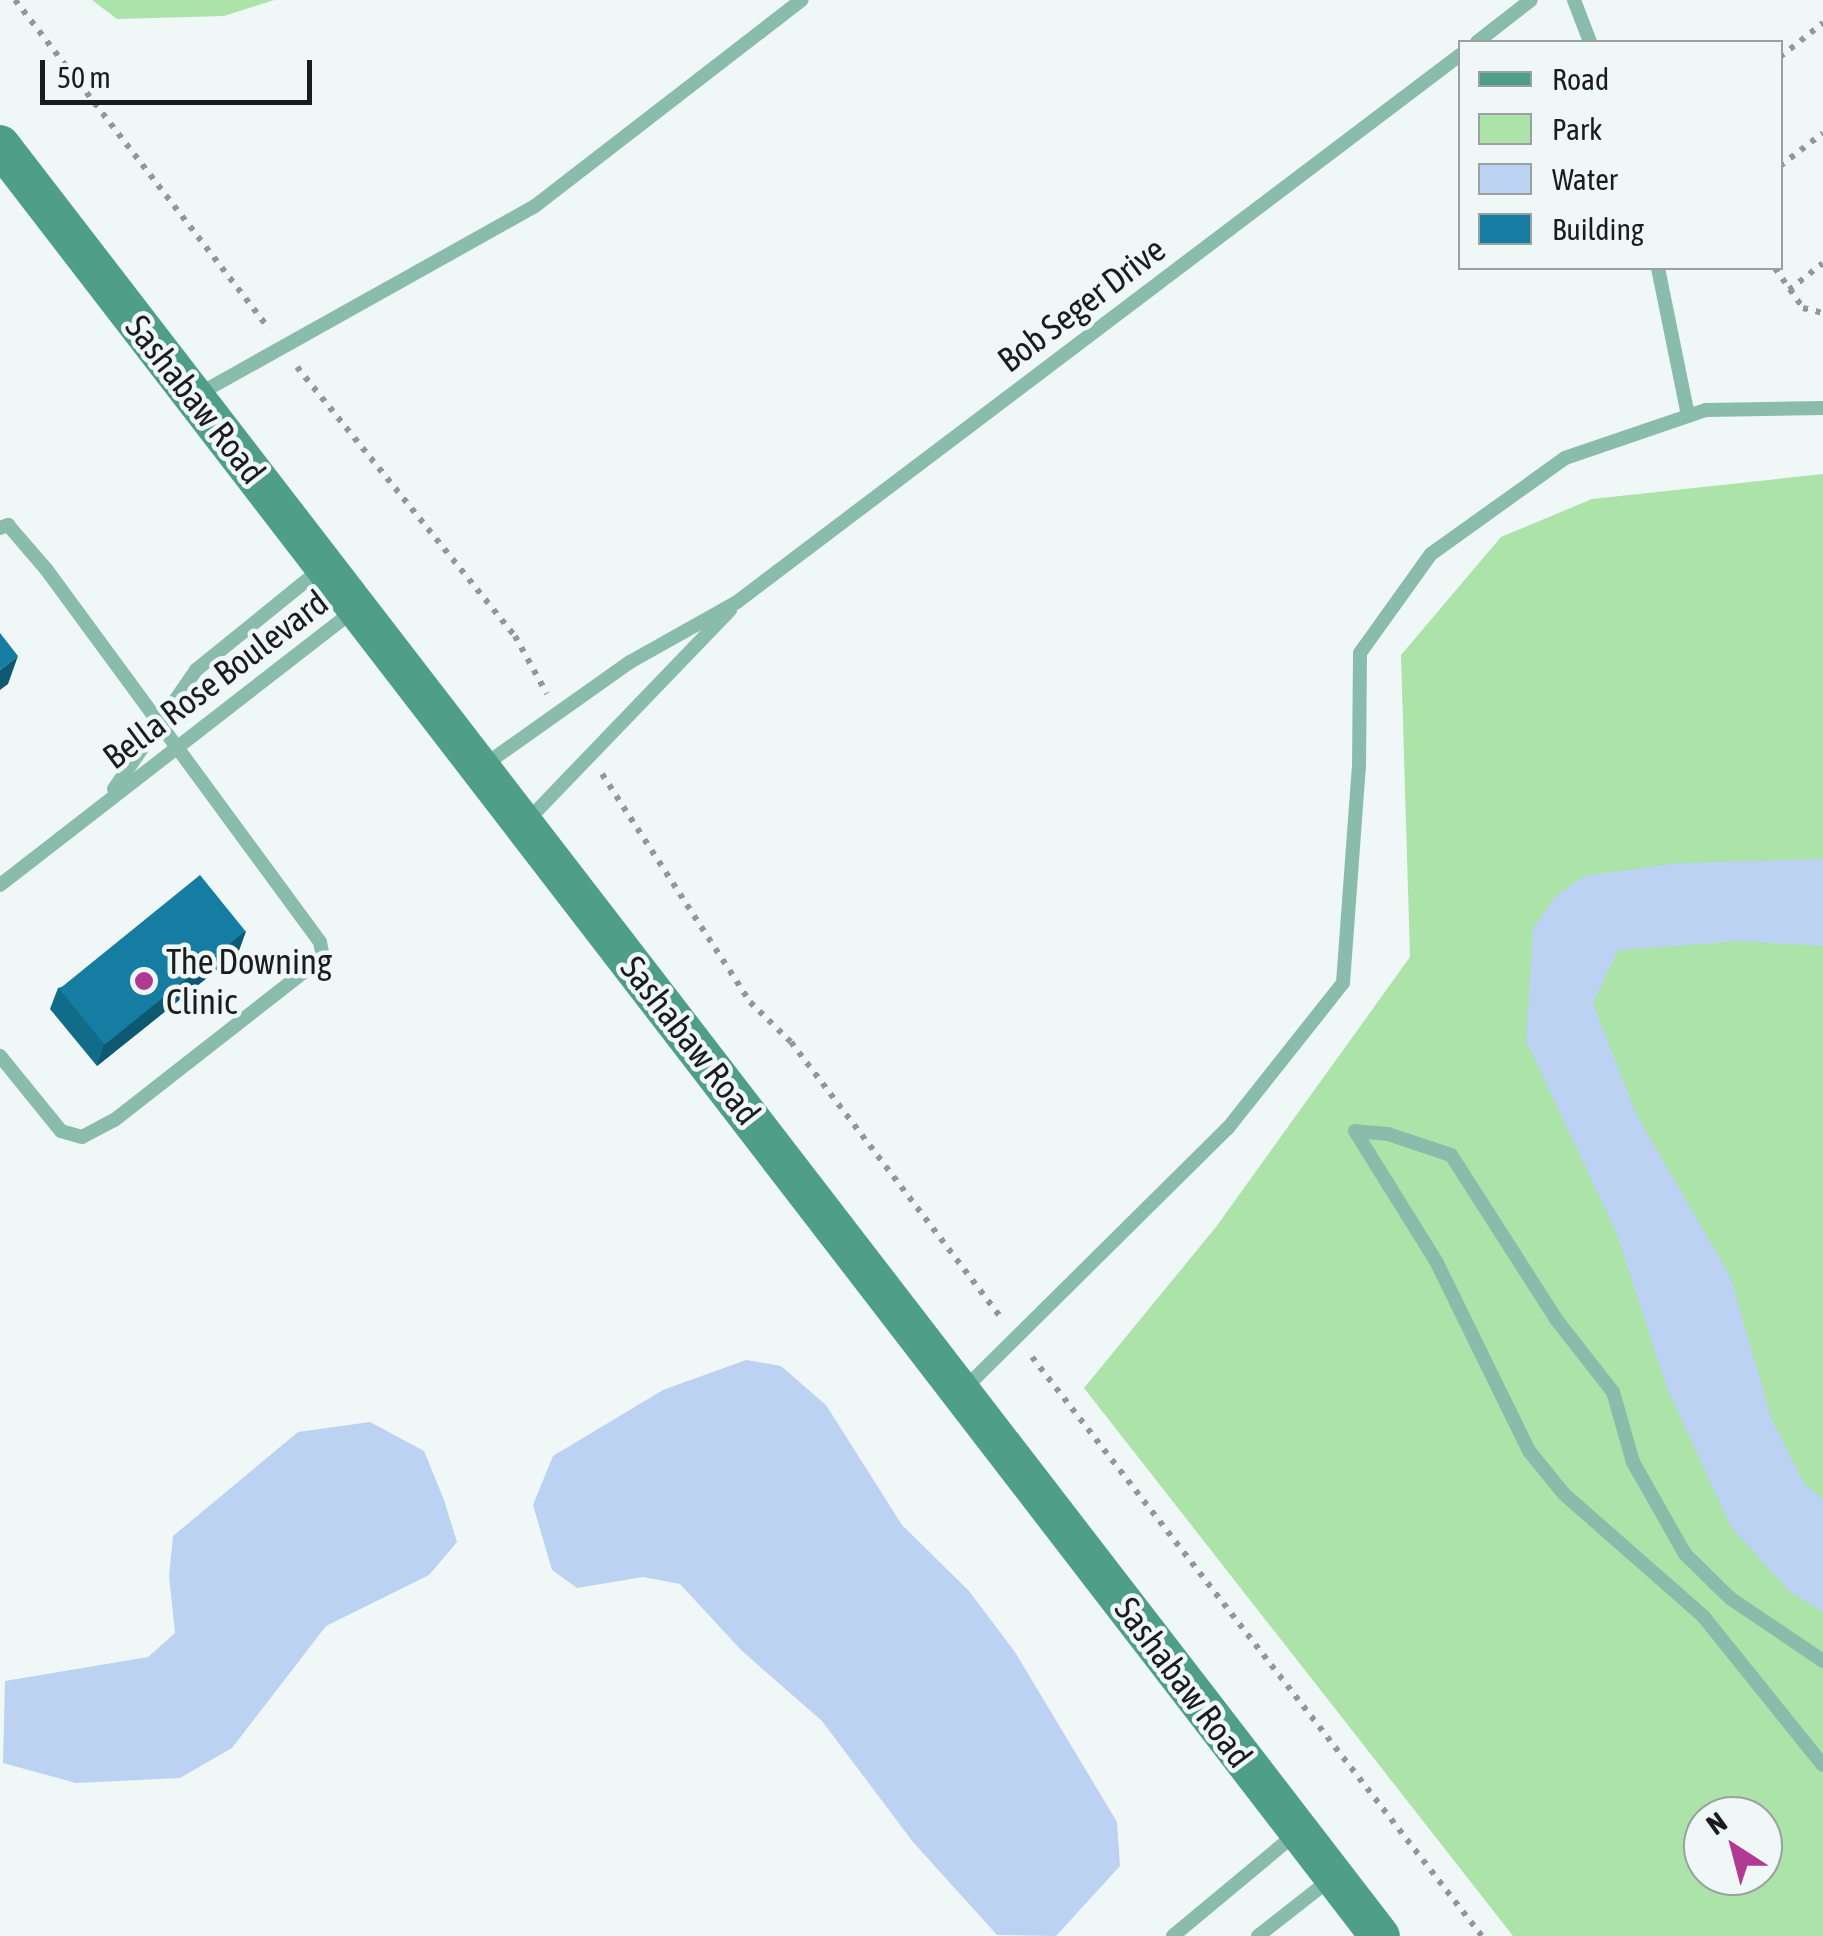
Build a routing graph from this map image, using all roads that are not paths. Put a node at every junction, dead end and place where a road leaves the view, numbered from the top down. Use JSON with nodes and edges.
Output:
{"nodes":[{"id":1,"x":802,"y":0,"type":"edge"},
{"id":2,"x":1531,"y":0,"type":"edge"},
{"id":3,"x":1574,"y":0,"type":"edge"},
{"id":4,"x":1480,"y":40,"type":"edge"},
{"id":5,"x":1589,"y":40,"type":"edge"},
{"id":6,"x":1458,"y":57,"type":"edge"},
{"id":7,"x":0,"y":145,"type":"edge"},
{"id":8,"x":1658,"y":270,"type":"edge"},
{"id":9,"x":194,"y":396,"type":"junction"},
{"id":10,"x":1823,"y":408,"type":"edge"},
{"id":11,"x":1688,"y":416,"type":"junction"},
{"id":12,"x":0,"y":528,"type":"edge"},
{"id":13,"x":324,"y":566,"type":"junction"},
{"id":14,"x":737,"y":602,"type":"junction"},
{"id":15,"x":357,"y":608,"type":"junction"},
{"id":16,"x":156,"y":726,"type":"junction"},
{"id":17,"x":174,"y":750,"type":"junction"},
{"id":18,"x":480,"y":768,"type":"junction"},
{"id":19,"x":108,"y":798,"type":"junction"},
{"id":20,"x":524,"y":824,"type":"junction"},
{"id":21,"x":0,"y":885,"type":"edge"},
{"id":22,"x":0,"y":1056,"type":"edge"},
{"id":23,"x":962,"y":1391,"type":"junction"},
{"id":24,"x":1823,"y":1662,"type":"edge"},
{"id":25,"x":1823,"y":1765,"type":"edge"},
{"id":26,"x":1299,"y":1832,"type":"junction"},
{"id":27,"x":1334,"y":1877,"type":"junction"},
{"id":28,"x":1174,"y":1936,"type":"edge"},
{"id":29,"x":1258,"y":1936,"type":"edge"},
{"id":30,"x":1380,"y":1936,"type":"edge"}],
"edges":[{"from":1,"to":9,"type":"lane"},
{"from":2,"to":4,"type":"lane"},
{"from":3,"to":5,"type":"lane"},
{"from":6,"to":14,"type":"lane","name":"Bob Seger Drive"},
{"from":7,"to":9,"type":"main road","name":"Sashabaw Road"},
{"from":8,"to":11,"type":"lane"},
{"from":9,"to":13,"type":"main road","name":"Sashabaw Road"},
{"from":10,"to":11,"type":"lane"},
{"from":11,"to":23,"type":"lane"},
{"from":12,"to":16,"type":"lane"},
{"from":13,"to":15,"type":"main road","name":"Sashabaw Road"},
{"from":13,"to":16,"type":"lane","name":"Bella Rose Boulevard"},
{"from":14,"to":18,"type":"lane","name":"Bob Seger Drive"},
{"from":14,"to":20,"type":"lane","name":"Bob Seger Drive"},
{"from":15,"to":17,"type":"lane","name":"Bella Rose Boulevard"},
{"from":15,"to":18,"type":"main road","name":"Sashabaw Road"},
{"from":16,"to":17,"type":"lane"},
{"from":16,"to":19,"type":"lane","name":"Bella Rose Boulevard"},
{"from":17,"to":19,"type":"lane","name":"Bella Rose Boulevard"},
{"from":17,"to":22,"type":"lane"},
{"from":18,"to":20,"type":"main road","name":"Sashabaw Road"},
{"from":19,"to":21,"type":"lane","name":"Bella Rose Boulevard"},
{"from":20,"to":23,"type":"main road","name":"Sashabaw Road"},
{"from":23,"to":26,"type":"main road","name":"Sashabaw Road"},
{"from":24,"to":25,"type":"lane"},
{"from":26,"to":27,"type":"main road","name":"Sashabaw Road"},
{"from":26,"to":28,"type":"lane"},
{"from":27,"to":29,"type":"lane"},
{"from":27,"to":30,"type":"main road","name":"Sashabaw Road"}]}
